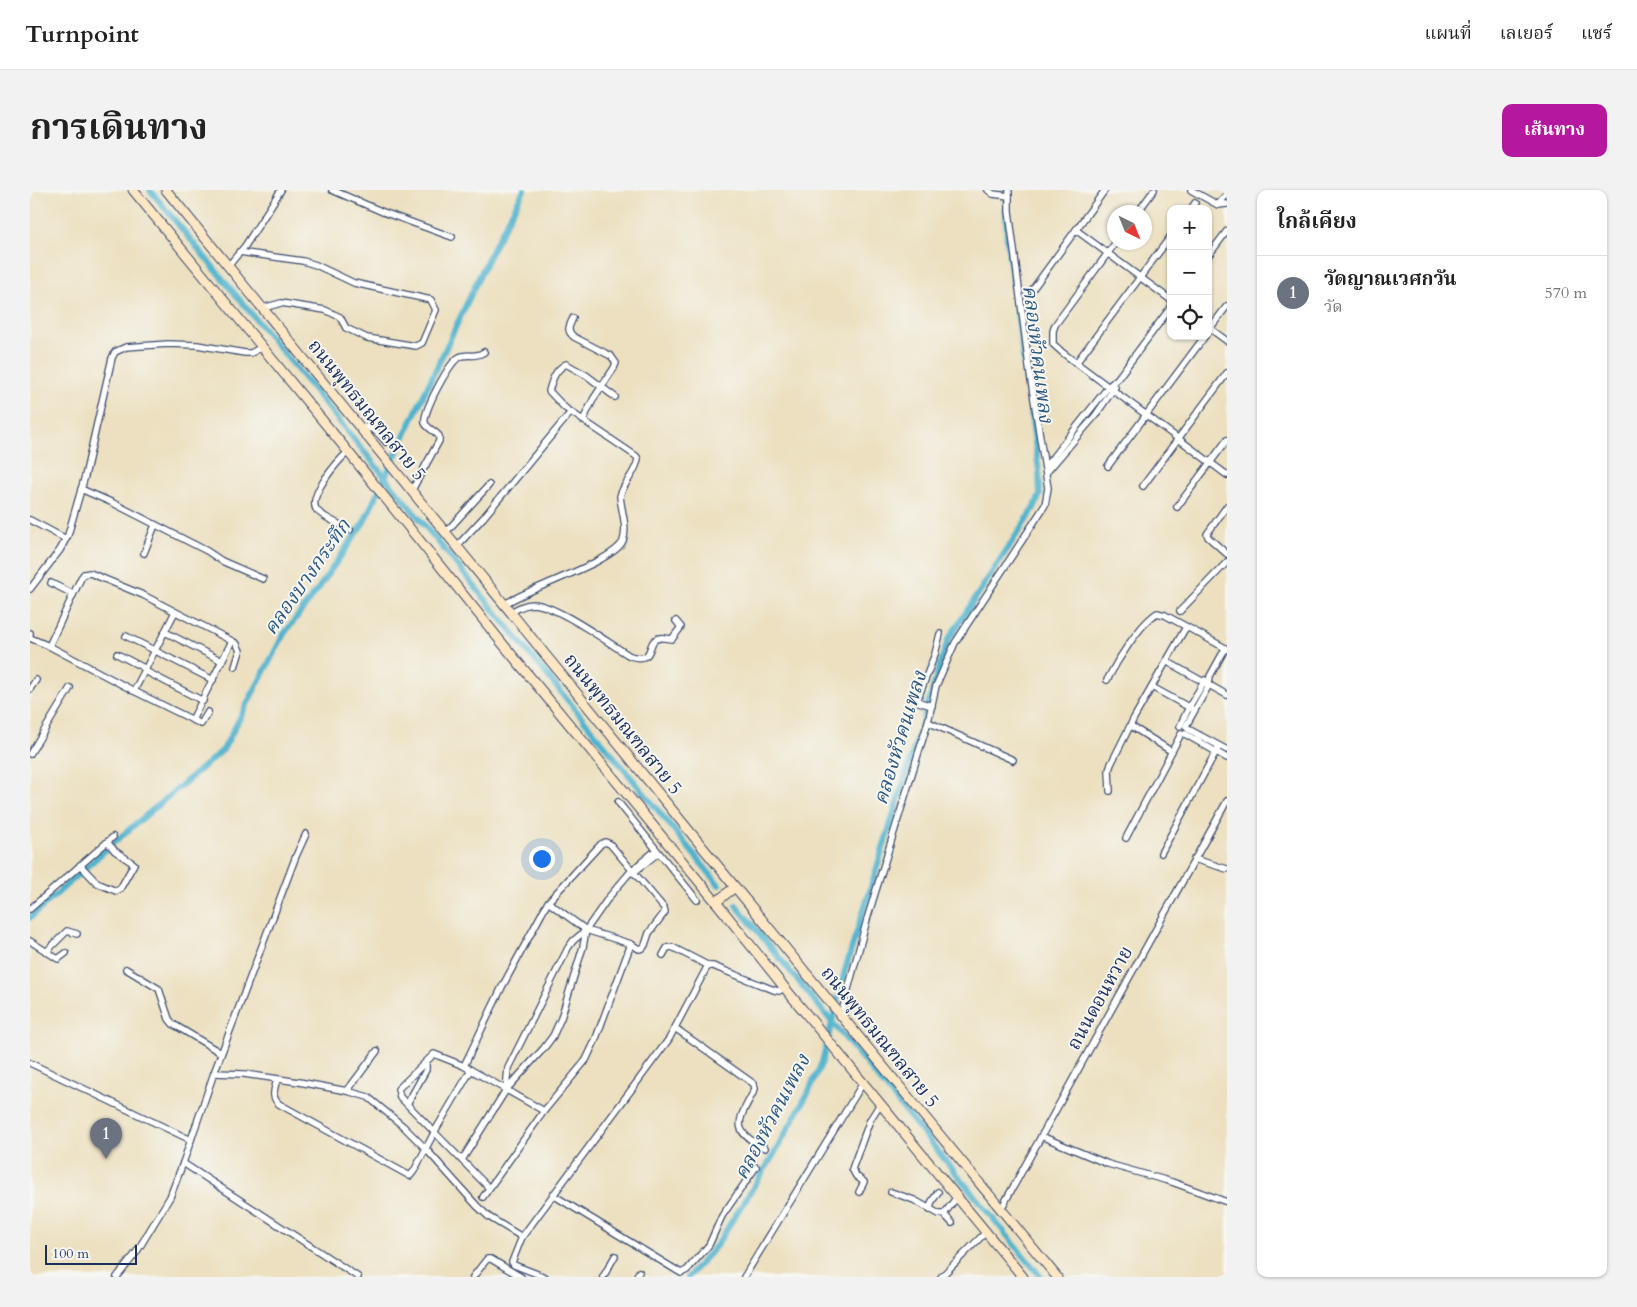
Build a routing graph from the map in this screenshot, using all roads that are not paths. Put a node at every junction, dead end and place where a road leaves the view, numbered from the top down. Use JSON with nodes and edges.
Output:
{"nodes":[{"id":1,"x":133,"y":190,"type":"edge"},
{"id":2,"x":166,"y":190,"type":"edge"},
{"id":3,"x":281,"y":190,"type":"edge"},
{"id":4,"x":332,"y":190,"type":"edge"},
{"id":5,"x":988,"y":190,"type":"edge"},
{"id":6,"x":1106,"y":190,"type":"edge"},
{"id":7,"x":1154,"y":190,"type":"edge"},
{"id":8,"x":1191,"y":190,"type":"edge"},
{"id":9,"x":1004,"y":194,"type":"edge"},
{"id":10,"x":1227,"y":194,"type":"edge"},
{"id":11,"x":1227,"y":204,"type":"edge"},
{"id":12,"x":1143,"y":205,"type":"edge"},
{"id":13,"x":1218,"y":205,"type":"junction"},
{"id":14,"x":1076,"y":230,"type":"junction"},
{"id":15,"x":1227,"y":231,"type":"edge"},
{"id":16,"x":452,"y":237,"type":"dead end"},
{"id":17,"x":1167,"y":242,"type":"edge"},
{"id":18,"x":1111,"y":250,"type":"edge"},
{"id":19,"x":1212,"y":251,"type":"edge"},
{"id":20,"x":239,"y":252,"type":"junction"},
{"id":21,"x":1108,"y":254,"type":"junction"},
{"id":22,"x":229,"y":265,"type":"junction"},
{"id":23,"x":1141,"y":278,"type":"junction"},
{"id":24,"x":1032,"y":290,"type":"dead end"},
{"id":25,"x":1167,"y":297,"type":"edge"},
{"id":26,"x":1227,"y":306,"type":"edge"},
{"id":27,"x":263,"y":308,"type":"junction"},
{"id":28,"x":1167,"y":312,"type":"edge"},
{"id":29,"x":573,"y":318,"type":"dead end"},
{"id":30,"x":1212,"y":325,"type":"edge"},
{"id":31,"x":1212,"y":331,"type":"edge"},
{"id":32,"x":1202,"y":340,"type":"edge"},
{"id":33,"x":1227,"y":341,"type":"edge"},
{"id":34,"x":262,"y":347,"type":"junction"},
{"id":35,"x":484,"y":352,"type":"dead end"},
{"id":36,"x":1076,"y":363,"type":"junction"},
{"id":37,"x":1227,"y":373,"type":"edge"},
{"id":38,"x":602,"y":388,"type":"junction"},
{"id":39,"x":1112,"y":388,"type":"junction"},
{"id":40,"x":615,"y":397,"type":"dead end"},
{"id":41,"x":571,"y":412,"type":"junction"},
{"id":42,"x":1146,"y":414,"type":"junction"},
{"id":43,"x":583,"y":420,"type":"junction"},
{"id":44,"x":361,"y":427,"type":"junction"},
{"id":45,"x":1179,"y":439,"type":"junction"},
{"id":46,"x":1227,"y":440,"type":"edge"},
{"id":47,"x":386,"y":442,"type":"dead end"},
{"id":48,"x":348,"y":452,"type":"junction"},
{"id":49,"x":1210,"y":462,"type":"junction"},
{"id":50,"x":1108,"y":466,"type":"dead end"},
{"id":51,"x":1046,"y":470,"type":"junction"},
{"id":52,"x":1227,"y":475,"type":"edge"},
{"id":53,"x":490,"y":485,"type":"dead end"},
{"id":54,"x":1143,"y":486,"type":"dead end"},
{"id":55,"x":81,"y":489,"type":"junction"},
{"id":56,"x":412,"y":490,"type":"junction"},
{"id":57,"x":1227,"y":506,"type":"edge"},
{"id":58,"x":1177,"y":507,"type":"dead end"},
{"id":59,"x":30,"y":520,"type":"edge"},
{"id":60,"x":155,"y":526,"type":"junction"},
{"id":61,"x":350,"y":530,"type":"dead end"},
{"id":62,"x":446,"y":532,"type":"junction"},
{"id":63,"x":66,"y":539,"type":"junction"},
{"id":64,"x":457,"y":546,"type":"junction"},
{"id":65,"x":144,"y":553,"type":"dead end"},
{"id":66,"x":1227,"y":554,"type":"edge"},
{"id":67,"x":1227,"y":562,"type":"edge"},
{"id":68,"x":263,"y":578,"type":"dead end"},
{"id":69,"x":51,"y":584,"type":"dead end"},
{"id":70,"x":30,"y":589,"type":"edge"},
{"id":71,"x":73,"y":594,"type":"junction"},
{"id":72,"x":505,"y":604,"type":"junction"},
{"id":73,"x":1180,"y":611,"type":"dead end"},
{"id":74,"x":175,"y":612,"type":"junction"},
{"id":75,"x":511,"y":612,"type":"junction"},
{"id":76,"x":676,"y":621,"type":"dead end"},
{"id":77,"x":1186,"y":627,"type":"junction"},
{"id":78,"x":165,"y":632,"type":"junction"},
{"id":79,"x":940,"y":634,"type":"dead end"},
{"id":80,"x":31,"y":635,"type":"edge"},
{"id":81,"x":126,"y":636,"type":"dead end"},
{"id":82,"x":232,"y":641,"type":"junction"},
{"id":83,"x":49,"y":646,"type":"junction"},
{"id":84,"x":1226,"y":649,"type":"edge"},
{"id":85,"x":155,"y":650,"type":"junction"},
{"id":86,"x":117,"y":654,"type":"dead end"},
{"id":87,"x":222,"y":661,"type":"junction"},
{"id":88,"x":1166,"y":661,"type":"junction"},
{"id":89,"x":235,"y":667,"type":"dead end"},
{"id":90,"x":145,"y":670,"type":"junction"},
{"id":91,"x":36,"y":680,"type":"dead end"},
{"id":92,"x":213,"y":680,"type":"junction"},
{"id":93,"x":1107,"y":680,"type":"dead end"},
{"id":94,"x":1206,"y":684,"type":"junction"},
{"id":95,"x":1152,"y":687,"type":"junction"},
{"id":96,"x":70,"y":688,"type":"dead end"},
{"id":97,"x":30,"y":689,"type":"edge"},
{"id":98,"x":134,"y":691,"type":"junction"},
{"id":99,"x":1227,"y":695,"type":"edge"},
{"id":100,"x":203,"y":701,"type":"junction"},
{"id":101,"x":930,"y":705,"type":"junction"},
{"id":102,"x":1192,"y":708,"type":"junction"},
{"id":103,"x":208,"y":712,"type":"dead end"},
{"id":104,"x":192,"y":720,"type":"junction"},
{"id":105,"x":928,"y":722,"type":"junction"},
{"id":106,"x":1131,"y":726,"type":"junction"},
{"id":107,"x":1184,"y":730,"type":"junction"},
{"id":108,"x":1218,"y":749,"type":"junction"},
{"id":109,"x":1227,"y":750,"type":"edge"},
{"id":110,"x":1171,"y":751,"type":"junction"},
{"id":111,"x":30,"y":754,"type":"edge"},
{"id":112,"x":1227,"y":758,"type":"edge"},
{"id":113,"x":1014,"y":760,"type":"dead end"},
{"id":114,"x":1110,"y":791,"type":"dead end"},
{"id":115,"x":1227,"y":801,"type":"edge"},
{"id":116,"x":618,"y":802,"type":"dead end"},
{"id":117,"x":306,"y":834,"type":"dead end"},
{"id":118,"x":113,"y":837,"type":"dead end"},
{"id":119,"x":1126,"y":838,"type":"dead end"},
{"id":120,"x":108,"y":843,"type":"junction"},
{"id":121,"x":657,"y":851,"type":"junction"},
{"id":122,"x":1161,"y":853,"type":"dead end"},
{"id":123,"x":1194,"y":859,"type":"junction"},
{"id":124,"x":81,"y":866,"type":"junction"},
{"id":125,"x":687,"y":867,"type":"junction"},
{"id":126,"x":1227,"y":869,"type":"edge"},
{"id":127,"x":632,"y":872,"type":"junction"},
{"id":128,"x":676,"y":875,"type":"junction"},
{"id":129,"x":735,"y":887,"type":"junction"},
{"id":130,"x":697,"y":900,"type":"dead end"},
{"id":131,"x":548,"y":902,"type":"junction"},
{"id":132,"x":716,"y":902,"type":"junction"},
{"id":133,"x":30,"y":909,"type":"edge"},
{"id":134,"x":586,"y":930,"type":"junction"},
{"id":135,"x":77,"y":934,"type":"dead end"},
{"id":136,"x":30,"y":942,"type":"edge"},
{"id":137,"x":631,"y":944,"type":"junction"},
{"id":138,"x":46,"y":952,"type":"junction"},
{"id":139,"x":66,"y":953,"type":"dead end"},
{"id":140,"x":663,"y":955,"type":"dead end"},
{"id":141,"x":709,"y":966,"type":"junction"},
{"id":142,"x":126,"y":968,"type":"dead end"},
{"id":143,"x":784,"y":987,"type":"junction"},
{"id":144,"x":841,"y":1015,"type":"junction"},
{"id":145,"x":675,"y":1028,"type":"junction"},
{"id":146,"x":377,"y":1051,"type":"dead end"},
{"id":147,"x":221,"y":1053,"type":"junction"},
{"id":148,"x":426,"y":1061,"type":"junction"},
{"id":149,"x":30,"y":1063,"type":"edge"},
{"id":150,"x":464,"y":1066,"type":"junction"},
{"id":151,"x":471,"y":1070,"type":"junction"},
{"id":152,"x":214,"y":1073,"type":"junction"},
{"id":153,"x":277,"y":1079,"type":"junction"},
{"id":154,"x":863,"y":1083,"type":"junction"},
{"id":155,"x":506,"y":1090,"type":"junction"},
{"id":156,"x":347,"y":1091,"type":"junction"},
{"id":157,"x":406,"y":1104,"type":"junction"},
{"id":158,"x":880,"y":1104,"type":"junction"},
{"id":159,"x":544,"y":1111,"type":"junction"},
{"id":160,"x":435,"y":1131,"type":"junction"},
{"id":161,"x":1041,"y":1136,"type":"junction"},
{"id":162,"x":191,"y":1140,"type":"junction"},
{"id":163,"x":765,"y":1148,"type":"dead end"},
{"id":164,"x":426,"y":1149,"type":"junction"},
{"id":165,"x":462,"y":1160,"type":"junction"},
{"id":166,"x":183,"y":1164,"type":"junction"},
{"id":167,"x":756,"y":1167,"type":"dead end"},
{"id":168,"x":489,"y":1188,"type":"junction"},
{"id":169,"x":859,"y":1192,"type":"dead end"},
{"id":170,"x":891,"y":1192,"type":"dead end"},
{"id":171,"x":938,"y":1192,"type":"dead end"},
{"id":172,"x":553,"y":1195,"type":"junction"},
{"id":173,"x":957,"y":1197,"type":"junction"},
{"id":174,"x":483,"y":1198,"type":"dead end"},
{"id":175,"x":1227,"y":1202,"type":"edge"},
{"id":176,"x":1001,"y":1209,"type":"junction"},
{"id":177,"x":930,"y":1210,"type":"junction"},
{"id":178,"x":944,"y":1214,"type":"junction"},
{"id":179,"x":952,"y":1223,"type":"dead end"},
{"id":180,"x":986,"y":1232,"type":"junction"},
{"id":181,"x":522,"y":1237,"type":"junction"},
{"id":182,"x":615,"y":1256,"type":"dead end"},
{"id":183,"x":117,"y":1277,"type":"edge"},
{"id":184,"x":358,"y":1277,"type":"edge"},
{"id":185,"x":473,"y":1277,"type":"edge"},
{"id":186,"x":521,"y":1277,"type":"edge"},
{"id":187,"x":544,"y":1277,"type":"edge"},
{"id":188,"x":603,"y":1277,"type":"edge"},
{"id":189,"x":744,"y":1277,"type":"edge"},
{"id":190,"x":941,"y":1277,"type":"edge"},
{"id":191,"x":1024,"y":1277,"type":"edge"},
{"id":192,"x":1057,"y":1277,"type":"edge"}],
"edges":[{"from":1,"to":34,"type":"main road"},
{"from":2,"to":22,"type":"main road","name":"ถนนพุทธมณฑลสาย 5"},
{"from":3,"to":20,"type":"street"},
{"from":4,"to":16,"type":"street"},
{"from":5,"to":9,"type":"street"},
{"from":6,"to":14,"type":"street"},
{"from":7,"to":12,"type":"street"},
{"from":8,"to":13,"type":"street"},
{"from":9,"to":51,"type":"street"},
{"from":10,"to":13,"type":"street"},
{"from":11,"to":13,"type":"street"},
{"from":14,"to":21,"type":"street"},
{"from":14,"to":24,"type":"street"},
{"from":15,"to":19,"type":"street"},
{"from":17,"to":23,"type":"street"},
{"from":18,"to":21,"type":"street"},
{"from":20,"to":22,"type":"street"},
{"from":20,"to":27,"type":"street"},
{"from":21,"to":23,"type":"street"},
{"from":21,"to":36,"type":"street"},
{"from":22,"to":27,"type":"main road","name":"ถนนพุทธมณฑลสาย 5"},
{"from":23,"to":25,"type":"street"},
{"from":23,"to":36,"type":"street"},
{"from":26,"to":30,"type":"street"},
{"from":27,"to":44,"type":"main road","name":"ถนนพุทธมณฑลสาย 5"},
{"from":28,"to":39,"type":"street"},
{"from":29,"to":38,"type":"street"},
{"from":31,"to":33,"type":"street"},
{"from":32,"to":42,"type":"street"},
{"from":34,"to":48,"type":"main road"},
{"from":34,"to":55,"type":"street"},
{"from":35,"to":56,"type":"street"},
{"from":36,"to":39,"type":"street"},
{"from":37,"to":45,"type":"street"},
{"from":38,"to":40,"type":"street"},
{"from":38,"to":41,"type":"street"},
{"from":38,"to":43,"type":"street"},
{"from":39,"to":42,"type":"street"},
{"from":39,"to":51,"type":"street"},
{"from":41,"to":43,"type":"street"},
{"from":41,"to":64,"type":"street"},
{"from":42,"to":45,"type":"street"},
{"from":42,"to":50,"type":"street"},
{"from":43,"to":72,"type":"street"},
{"from":44,"to":47,"type":"street"},
{"from":44,"to":56,"type":"main road","name":"ถนนพุทธมณฑลสาย 5"},
{"from":45,"to":49,"type":"street"},
{"from":45,"to":54,"type":"street"},
{"from":46,"to":49,"type":"street"},
{"from":48,"to":61,"type":"street"},
{"from":48,"to":125,"type":"main road"},
{"from":49,"to":52,"type":"street"},
{"from":49,"to":58,"type":"street"},
{"from":51,"to":101,"type":"street"},
{"from":53,"to":62,"type":"street"},
{"from":55,"to":60,"type":"street"},
{"from":55,"to":63,"type":"street"},
{"from":56,"to":62,"type":"main road","name":"ถนนพุทธมณฑลสาย 5"},
{"from":57,"to":66,"type":"street"},
{"from":59,"to":63,"type":"street"},
{"from":60,"to":65,"type":"street"},
{"from":60,"to":68,"type":"street"},
{"from":62,"to":64,"type":"main road","name":"ถนนพุทธมณฑลสาย 5"},
{"from":63,"to":70,"type":"street"},
{"from":64,"to":72,"type":"main road","name":"ถนนพุทธมณฑลสาย 5"},
{"from":67,"to":73,"type":"street"},
{"from":69,"to":71,"type":"street"},
{"from":71,"to":74,"type":"street"},
{"from":71,"to":83,"type":"street"},
{"from":72,"to":75,"type":"main road","name":"ถนนพุทธมณฑลสาย 5"},
{"from":74,"to":78,"type":"street"},
{"from":74,"to":82,"type":"street"},
{"from":75,"to":76,"type":"street"},
{"from":75,"to":129,"type":"main road","name":"ถนนพุทธมณฑลสาย 5"},
{"from":77,"to":84,"type":"street"},
{"from":77,"to":88,"type":"street"},
{"from":77,"to":93,"type":"street"},
{"from":78,"to":85,"type":"street"},
{"from":78,"to":87,"type":"street"},
{"from":79,"to":101,"type":"street"},
{"from":80,"to":83,"type":"street"},
{"from":81,"to":85,"type":"street"},
{"from":82,"to":87,"type":"street"},
{"from":82,"to":89,"type":"street"},
{"from":83,"to":98,"type":"street"},
{"from":84,"to":94,"type":"street"},
{"from":85,"to":90,"type":"street"},
{"from":85,"to":92,"type":"street"},
{"from":86,"to":90,"type":"street"},
{"from":87,"to":92,"type":"street"},
{"from":88,"to":94,"type":"street"},
{"from":88,"to":95,"type":"street"},
{"from":90,"to":98,"type":"street"},
{"from":90,"to":100,"type":"street"},
{"from":91,"to":97,"type":"street"},
{"from":92,"to":100,"type":"street"},
{"from":94,"to":99,"type":"street"},
{"from":94,"to":102,"type":"street"},
{"from":95,"to":102,"type":"street"},
{"from":95,"to":106,"type":"street"},
{"from":96,"to":111,"type":"street"},
{"from":98,"to":104,"type":"street"},
{"from":100,"to":104,"type":"street"},
{"from":101,"to":105,"type":"street"},
{"from":102,"to":107,"type":"street"},
{"from":103,"to":104,"type":"street"},
{"from":105,"to":113,"type":"street"},
{"from":105,"to":144,"type":"street"},
{"from":106,"to":110,"type":"street"},
{"from":106,"to":114,"type":"street"},
{"from":107,"to":108,"type":"street"},
{"from":107,"to":110,"type":"street"},
{"from":108,"to":109,"type":"street"},
{"from":108,"to":112,"type":"street"},
{"from":108,"to":122,"type":"street"},
{"from":110,"to":119,"type":"street"},
{"from":115,"to":123,"type":"street","name":"ถนนดอนหวาย"},
{"from":116,"to":121,"type":"street"},
{"from":117,"to":147,"type":"street"},
{"from":118,"to":120,"type":"street"},
{"from":120,"to":124,"type":"street"},
{"from":120,"to":124,"type":"street"},
{"from":121,"to":127,"type":"street"},
{"from":121,"to":128,"type":"street"},
{"from":123,"to":126,"type":"street"},
{"from":123,"to":161,"type":"street","name":"ถนนดอนหวาย"},
{"from":124,"to":133,"type":"street"},
{"from":125,"to":128,"type":"street"},
{"from":125,"to":132,"type":"main road"},
{"from":127,"to":131,"type":"street"},
{"from":127,"to":134,"type":"street"},
{"from":127,"to":137,"type":"street"},
{"from":128,"to":130,"type":"street"},
{"from":129,"to":132,"type":"main road"},
{"from":129,"to":144,"type":"main road","name":"ถนนพุทธมณฑลสาย 5"},
{"from":131,"to":134,"type":"street"},
{"from":131,"to":150,"type":"street"},
{"from":132,"to":143,"type":"main road"},
{"from":134,"to":137,"type":"street"},
{"from":134,"to":155,"type":"street"},
{"from":134,"to":155,"type":"street"},
{"from":135,"to":138,"type":"street"},
{"from":136,"to":138,"type":"street"},
{"from":137,"to":159,"type":"street"},
{"from":138,"to":139,"type":"street"},
{"from":140,"to":141,"type":"street"},
{"from":141,"to":143,"type":"street"},
{"from":141,"to":145,"type":"street"},
{"from":142,"to":147,"type":"street"},
{"from":143,"to":154,"type":"main road"},
{"from":144,"to":176,"type":"main road","name":"ถนนพุทธมณฑลสาย 5"},
{"from":145,"to":163,"type":"street"},
{"from":145,"to":172,"type":"street"},
{"from":146,"to":156,"type":"street"},
{"from":147,"to":152,"type":"street"},
{"from":148,"to":150,"type":"street"},
{"from":148,"to":157,"type":"street"},
{"from":148,"to":157,"type":"street"},
{"from":149,"to":162,"type":"street"},
{"from":150,"to":151,"type":"street"},
{"from":151,"to":155,"type":"street"},
{"from":151,"to":160,"type":"street"},
{"from":152,"to":153,"type":"street"},
{"from":152,"to":162,"type":"street"},
{"from":153,"to":156,"type":"street"},
{"from":153,"to":164,"type":"street"},
{"from":154,"to":158,"type":"main road"},
{"from":154,"to":189,"type":"street"},
{"from":155,"to":159,"type":"street"},
{"from":155,"to":165,"type":"street"},
{"from":156,"to":164,"type":"street"},
{"from":157,"to":160,"type":"street"},
{"from":158,"to":169,"type":"street"},
{"from":158,"to":173,"type":"main road"},
{"from":159,"to":168,"type":"street"},
{"from":160,"to":164,"type":"street"},
{"from":160,"to":165,"type":"street"},
{"from":161,"to":175,"type":"street"},
{"from":161,"to":176,"type":"street","name":"ถนนดอนหวาย"},
{"from":162,"to":166,"type":"street"},
{"from":164,"to":181,"type":"street"},
{"from":165,"to":168,"type":"street"},
{"from":166,"to":183,"type":"street"},
{"from":166,"to":184,"type":"street"},
{"from":167,"to":172,"type":"street"},
{"from":168,"to":174,"type":"street"},
{"from":170,"to":177,"type":"street"},
{"from":171,"to":177,"type":"street"},
{"from":172,"to":181,"type":"street"},
{"from":173,"to":178,"type":"street"},
{"from":173,"to":180,"type":"main road"},
{"from":176,"to":192,"type":"main road","name":"ถนนพุทธมณฑลสาย 5"},
{"from":177,"to":178,"type":"street"},
{"from":178,"to":179,"type":"street"},
{"from":180,"to":190,"type":"street"},
{"from":180,"to":191,"type":"main road"},
{"from":181,"to":187,"type":"street"},
{"from":182,"to":188,"type":"street"},
{"from":185,"to":186,"type":"street"}]}
